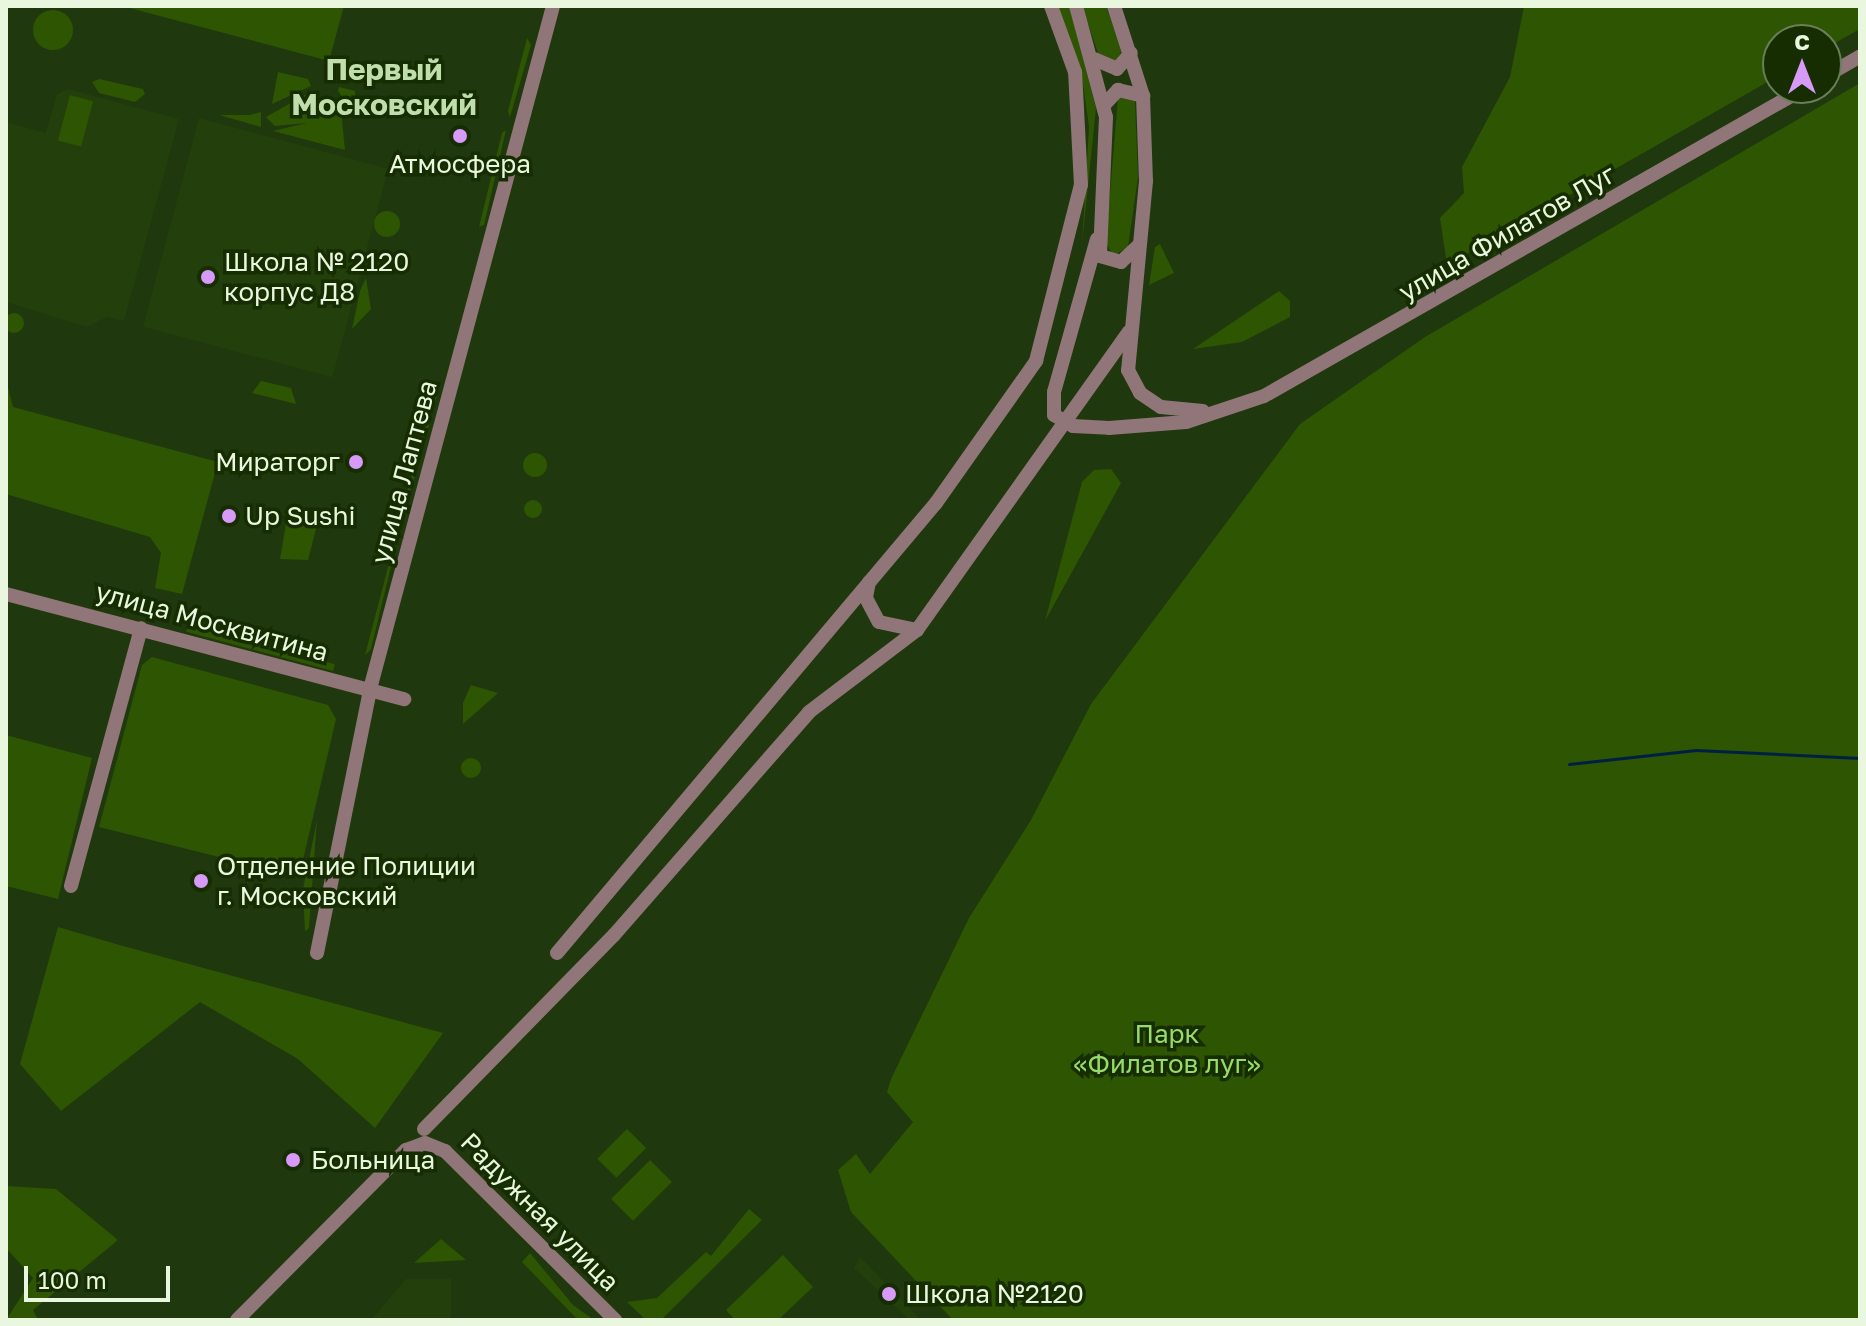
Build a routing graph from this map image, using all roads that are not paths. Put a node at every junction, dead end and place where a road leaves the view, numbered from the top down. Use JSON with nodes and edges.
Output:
{"nodes":[{"id":1,"x":553,"y":6,"type":"edge"},
{"id":2,"x":1051,"y":6,"type":"edge"},
{"id":3,"x":1076,"y":6,"type":"edge"},
{"id":4,"x":1114,"y":6,"type":"edge"},
{"id":5,"x":1131,"y":53,"type":"junction"},
{"id":6,"x":1860,"y":56,"type":"edge"},
{"id":7,"x":1094,"y":59,"type":"junction"},
{"id":8,"x":1842,"y":67,"type":"edge"},
{"id":9,"x":1143,"y":96,"type":"junction"},
{"id":10,"x":1778,"y":104,"type":"edge"},
{"id":11,"x":1104,"y":105,"type":"junction"},
{"id":12,"x":1097,"y":239,"type":"junction"},
{"id":13,"x":1139,"y":244,"type":"junction"},
{"id":14,"x":1129,"y":332,"type":"junction"},
{"id":15,"x":1227,"y":409,"type":"junction"},
{"id":16,"x":870,"y":578,"type":"junction"},
{"id":17,"x":6,"y":594,"type":"edge"},
{"id":18,"x":141,"y":628,"type":"junction"},
{"id":19,"x":917,"y":630,"type":"junction"},
{"id":20,"x":370,"y":689,"type":"junction"},
{"id":21,"x":404,"y":699,"type":"dead end"},
{"id":22,"x":71,"y":886,"type":"dead end"},
{"id":23,"x":317,"y":953,"type":"dead end"},
{"id":24,"x":557,"y":953,"type":"dead end"},
{"id":25,"x":426,"y":1136,"type":"junction"},
{"id":26,"x":237,"y":1320,"type":"edge"},
{"id":27,"x":615,"y":1320,"type":"edge"}],
"edges":[{"from":1,"to":20,"type":"street","name":"улица Лаптева"},
{"from":2,"to":16,"type":"street"},
{"from":3,"to":7,"type":"street"},
{"from":4,"to":5,"type":"street","name":"улица Филатов Луг"},
{"from":5,"to":7,"type":"street"},
{"from":5,"to":9,"type":"street","name":"улица Филатов Луг"},
{"from":6,"to":8,"type":"street"},
{"from":7,"to":11,"type":"street"},
{"from":9,"to":11,"type":"street"},
{"from":9,"to":13,"type":"street","name":"улица Филатов Луг"},
{"from":10,"to":15,"type":"street","name":"улица Филатов Луг"},
{"from":11,"to":12,"type":"street"},
{"from":12,"to":13,"type":"street"},
{"from":12,"to":15,"type":"street","name":"улица Филатов Луг"},
{"from":13,"to":14,"type":"street","name":"улица Филатов Луг"},
{"from":14,"to":15,"type":"street","name":"улица Филатов Луг"},
{"from":14,"to":19,"type":"street"},
{"from":16,"to":19,"type":"street"},
{"from":16,"to":24,"type":"street"},
{"from":17,"to":18,"type":"street","name":"улица Москвитина"},
{"from":18,"to":20,"type":"street","name":"улица Москвитина"},
{"from":18,"to":22,"type":"street"},
{"from":19,"to":25,"type":"street"},
{"from":20,"to":21,"type":"street","name":"улица Москвитина"},
{"from":20,"to":23,"type":"street","name":"улица Лаптева"},
{"from":25,"to":26,"type":"street"},
{"from":25,"to":27,"type":"street","name":"Радужная улица"}]}
